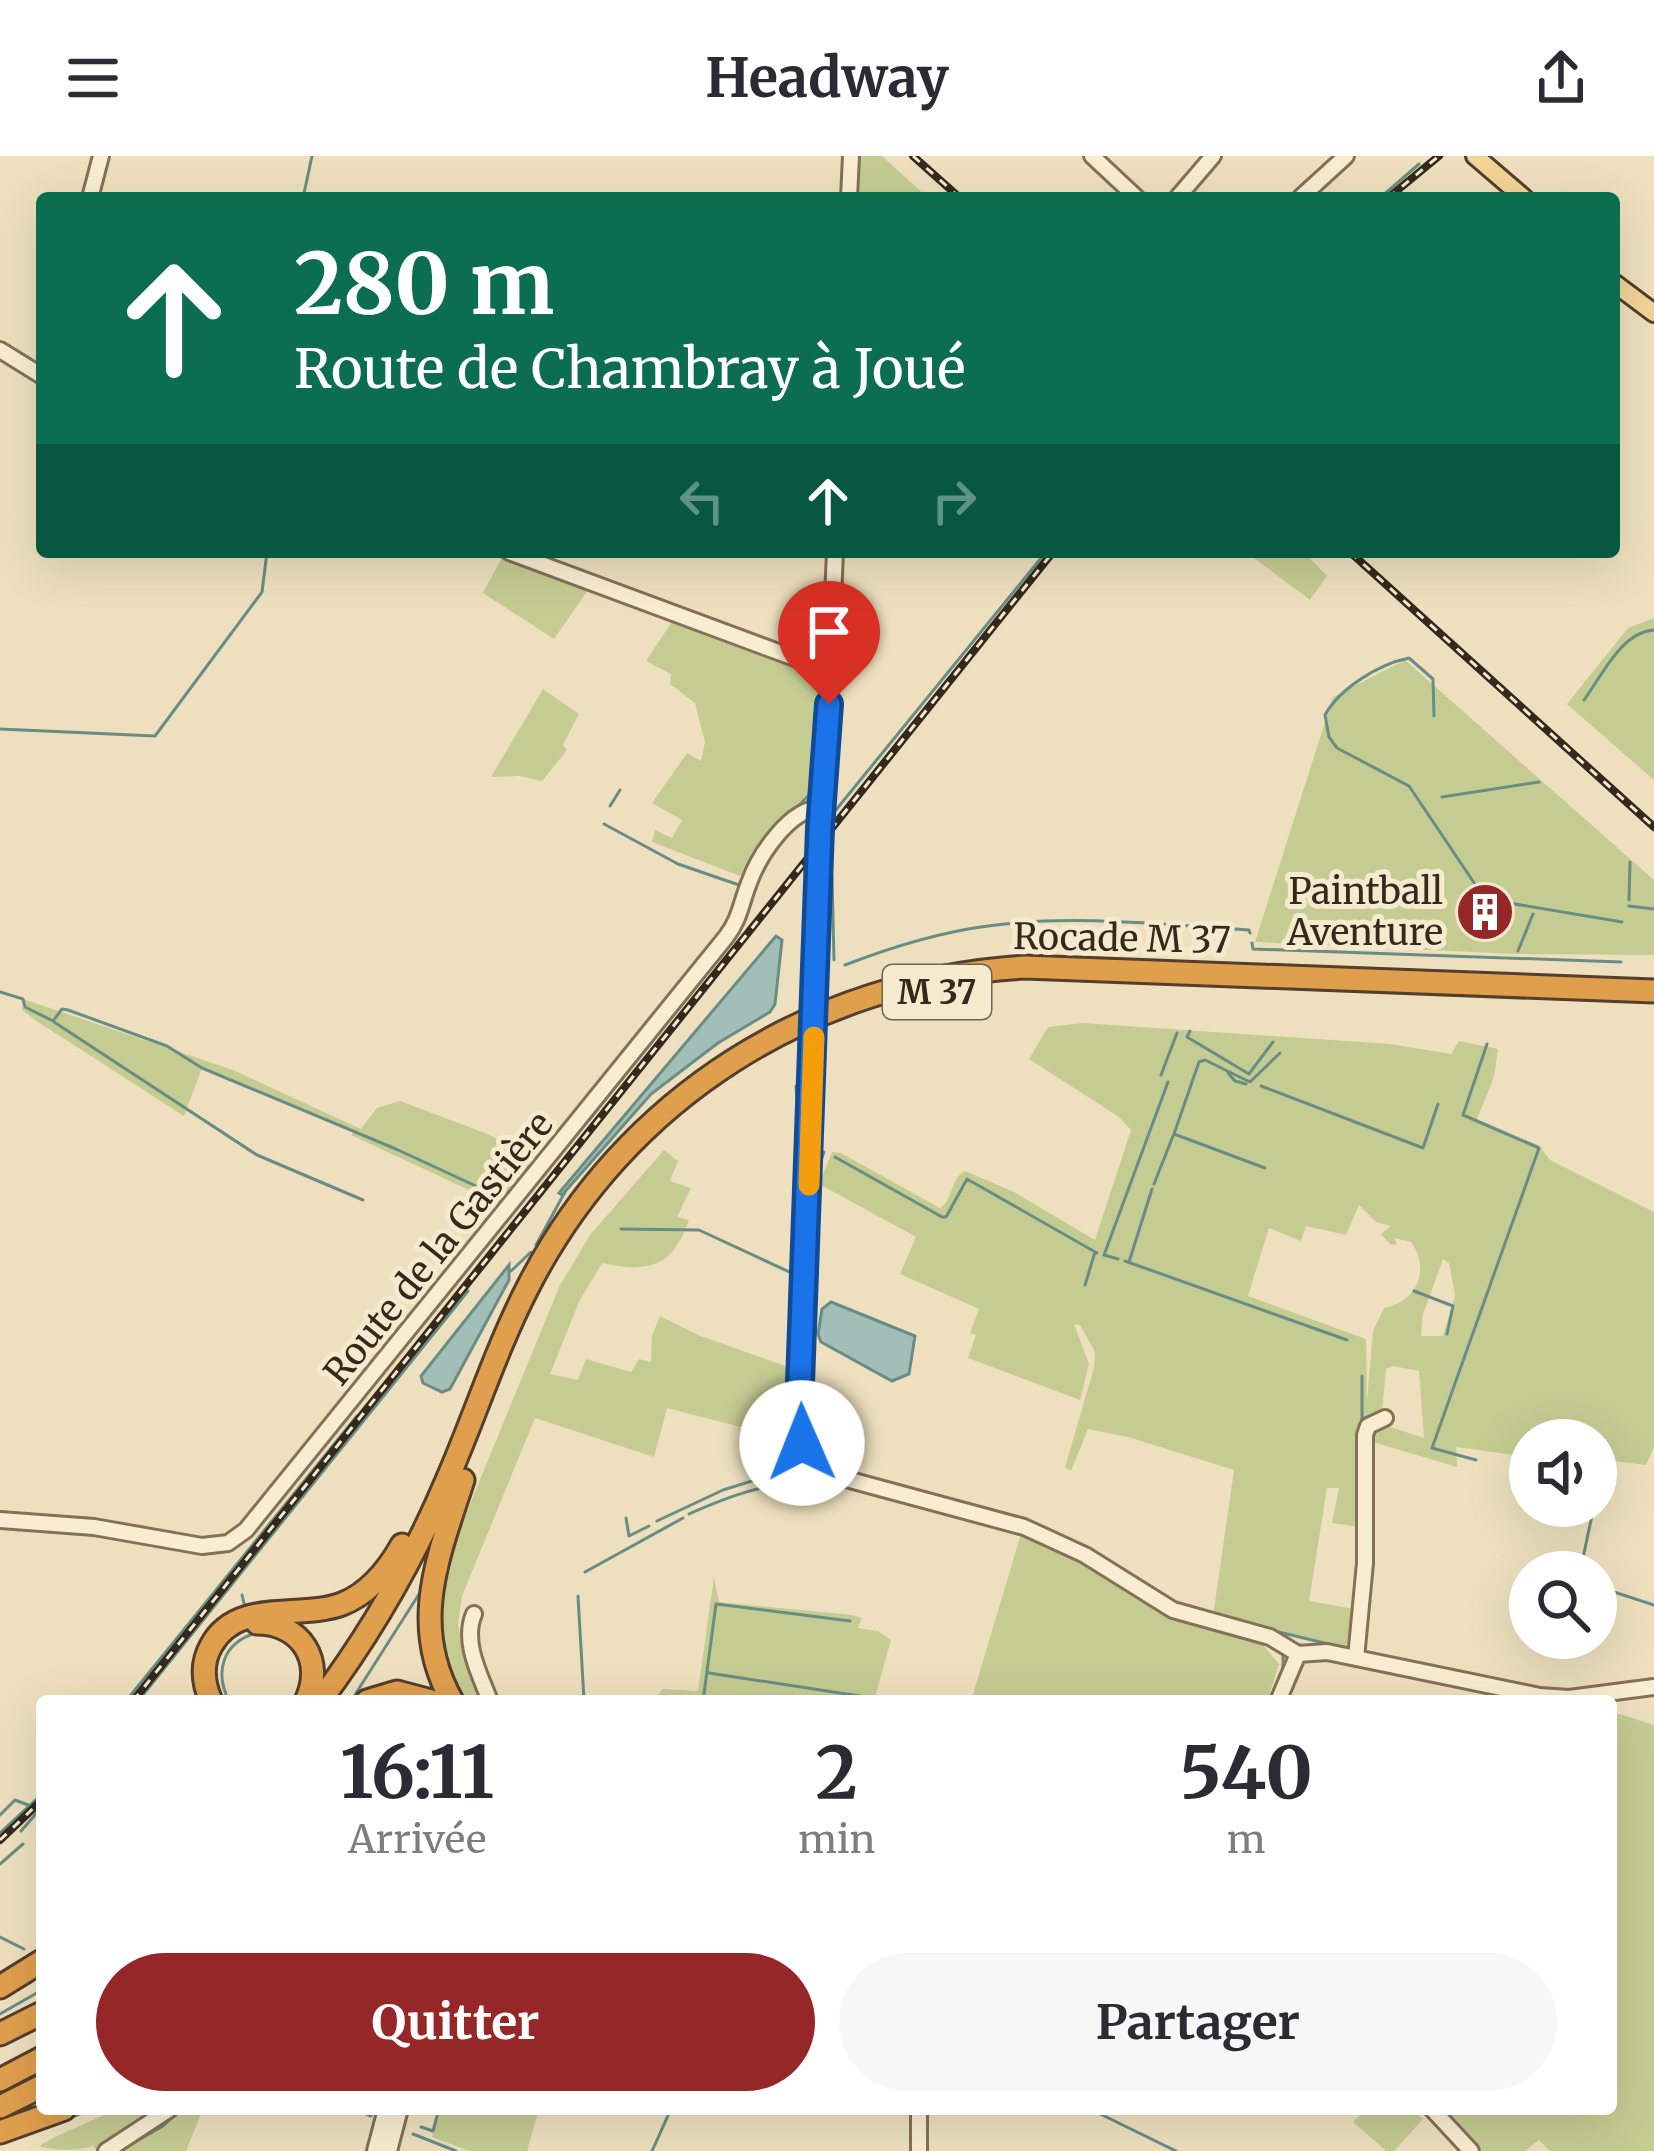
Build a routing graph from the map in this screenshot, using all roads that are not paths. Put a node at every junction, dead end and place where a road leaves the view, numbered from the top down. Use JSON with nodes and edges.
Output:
{"nodes":[{"id":1,"x":100,"y":156,"type":"edge"},
{"id":2,"x":851,"y":156,"type":"edge"},
{"id":3,"x":1092,"y":156,"type":"edge"},
{"id":4,"x":1214,"y":156,"type":"edge"},
{"id":5,"x":1346,"y":156,"type":"edge"},
{"id":6,"x":1475,"y":156,"type":"edge"},
{"id":7,"x":91,"y":192,"type":"edge"},
{"id":8,"x":850,"y":192,"type":"edge"},
{"id":9,"x":1131,"y":192,"type":"edge"},
{"id":10,"x":1182,"y":192,"type":"edge"},
{"id":11,"x":1307,"y":192,"type":"edge"},
{"id":12,"x":1517,"y":192,"type":"edge"},
{"id":13,"x":1620,"y":288,"type":"edge"},
{"id":14,"x":1654,"y":313,"type":"edge"},
{"id":15,"x":0,"y":350,"type":"edge"},
{"id":16,"x":36,"y":372,"type":"edge"},
{"id":17,"x":524,"y":558,"type":"edge"},
{"id":18,"x":835,"y":558,"type":"edge"},
{"id":19,"x":830,"y":667,"type":"junction"},
{"id":20,"x":821,"y":808,"type":"junction"},
{"id":21,"x":1654,"y":992,"type":"edge"},
{"id":22,"x":1654,"y":1006,"type":"edge"},
{"id":23,"x":1385,"y":1418,"type":"dead end"},
{"id":24,"x":462,"y":1443,"type":"junction"},
{"id":25,"x":463,"y":1480,"type":"junction"},
{"id":26,"x":0,"y":1520,"type":"edge"},
{"id":27,"x":474,"y":1614,"type":"dead end"},
{"id":28,"x":1298,"y":1654,"type":"junction"},
{"id":29,"x":1356,"y":1658,"type":"junction"},
{"id":30,"x":1654,"y":1687,"type":"edge"},
{"id":31,"x":209,"y":1695,"type":"edge"},
{"id":32,"x":218,"y":1695,"type":"edge"},
{"id":33,"x":308,"y":1695,"type":"edge"},
{"id":34,"x":324,"y":1695,"type":"edge"},
{"id":35,"x":342,"y":1695,"type":"edge"},
{"id":36,"x":450,"y":1695,"type":"edge"},
{"id":37,"x":488,"y":1695,"type":"edge"},
{"id":38,"x":1281,"y":1695,"type":"edge"},
{"id":39,"x":1535,"y":1695,"type":"edge"},
{"id":40,"x":1592,"y":1695,"type":"edge"},
{"id":41,"x":36,"y":1965,"type":"edge"},
{"id":42,"x":36,"y":1982,"type":"edge"},
{"id":43,"x":0,"y":1987,"type":"edge"},
{"id":44,"x":0,"y":2003,"type":"edge"},
{"id":45,"x":36,"y":2016,"type":"edge"},
{"id":46,"x":0,"y":2034,"type":"edge"},
{"id":47,"x":36,"y":2062,"type":"edge"},
{"id":48,"x":0,"y":2080,"type":"edge"},
{"id":49,"x":36,"y":2089,"type":"edge"},
{"id":50,"x":0,"y":2107,"type":"edge"},
{"id":51,"x":47,"y":2115,"type":"edge"},
{"id":52,"x":161,"y":2115,"type":"edge"},
{"id":53,"x":384,"y":2115,"type":"edge"},
{"id":54,"x":398,"y":2115,"type":"edge"},
{"id":55,"x":919,"y":2115,"type":"edge"},
{"id":56,"x":1438,"y":2115,"type":"edge"},
{"id":57,"x":0,"y":2132,"type":"edge"},
{"id":58,"x":106,"y":2151,"type":"edge"},
{"id":59,"x":375,"y":2151,"type":"edge"},
{"id":60,"x":389,"y":2151,"type":"edge"},
{"id":61,"x":919,"y":2151,"type":"edge"},
{"id":62,"x":1471,"y":2151,"type":"edge"}],
"edges":[{"from":1,"to":7,"type":"street"},
{"from":2,"to":8,"type":"street"},
{"from":3,"to":9,"type":"street"},
{"from":4,"to":10,"type":"street"},
{"from":5,"to":11,"type":"street"},
{"from":6,"to":12,"type":"main road"},
{"from":13,"to":14,"type":"main road"},
{"from":15,"to":16,"type":"street"},
{"from":17,"to":19,"type":"street"},
{"from":18,"to":19,"type":"street"},
{"from":19,"to":20,"type":"street"},
{"from":20,"to":26,"type":"street","name":"Route de la Gastière"},
{"from":20,"to":28,"type":"street","bridge":true},
{"from":21,"to":24,"type":"highway","name":"Rocade M 37","number":"M 37"},
{"from":22,"to":25,"type":"highway","name":"Rocade M 37","number":"M 37"},
{"from":23,"to":29,"type":"street"},
{"from":24,"to":31,"type":"highway","number":"M 37"},
{"from":24,"to":34,"type":"highway","name":"Rocade M 37","number":"M 37"},
{"from":25,"to":35,"type":"highway","name":"Rocade M 37","number":"M 37"},
{"from":25,"to":36,"type":"highway","number":"M 37"},
{"from":27,"to":37,"type":"street"},
{"from":28,"to":29,"type":"street"},
{"from":28,"to":38,"type":"street"},
{"from":29,"to":39,"type":"street"},
{"from":30,"to":40,"type":"street"},
{"from":32,"to":33,"type":"highway"},
{"from":41,"to":43,"type":"highway"},
{"from":42,"to":44,"type":"highway"},
{"from":45,"to":46,"type":"highway"},
{"from":47,"to":48,"type":"highway"},
{"from":49,"to":50,"type":"highway"},
{"from":51,"to":57,"type":"highway"},
{"from":52,"to":58,"type":"street"},
{"from":53,"to":59,"type":"street"},
{"from":54,"to":60,"type":"street"},
{"from":55,"to":61,"type":"street"},
{"from":56,"to":62,"type":"street"}]}
